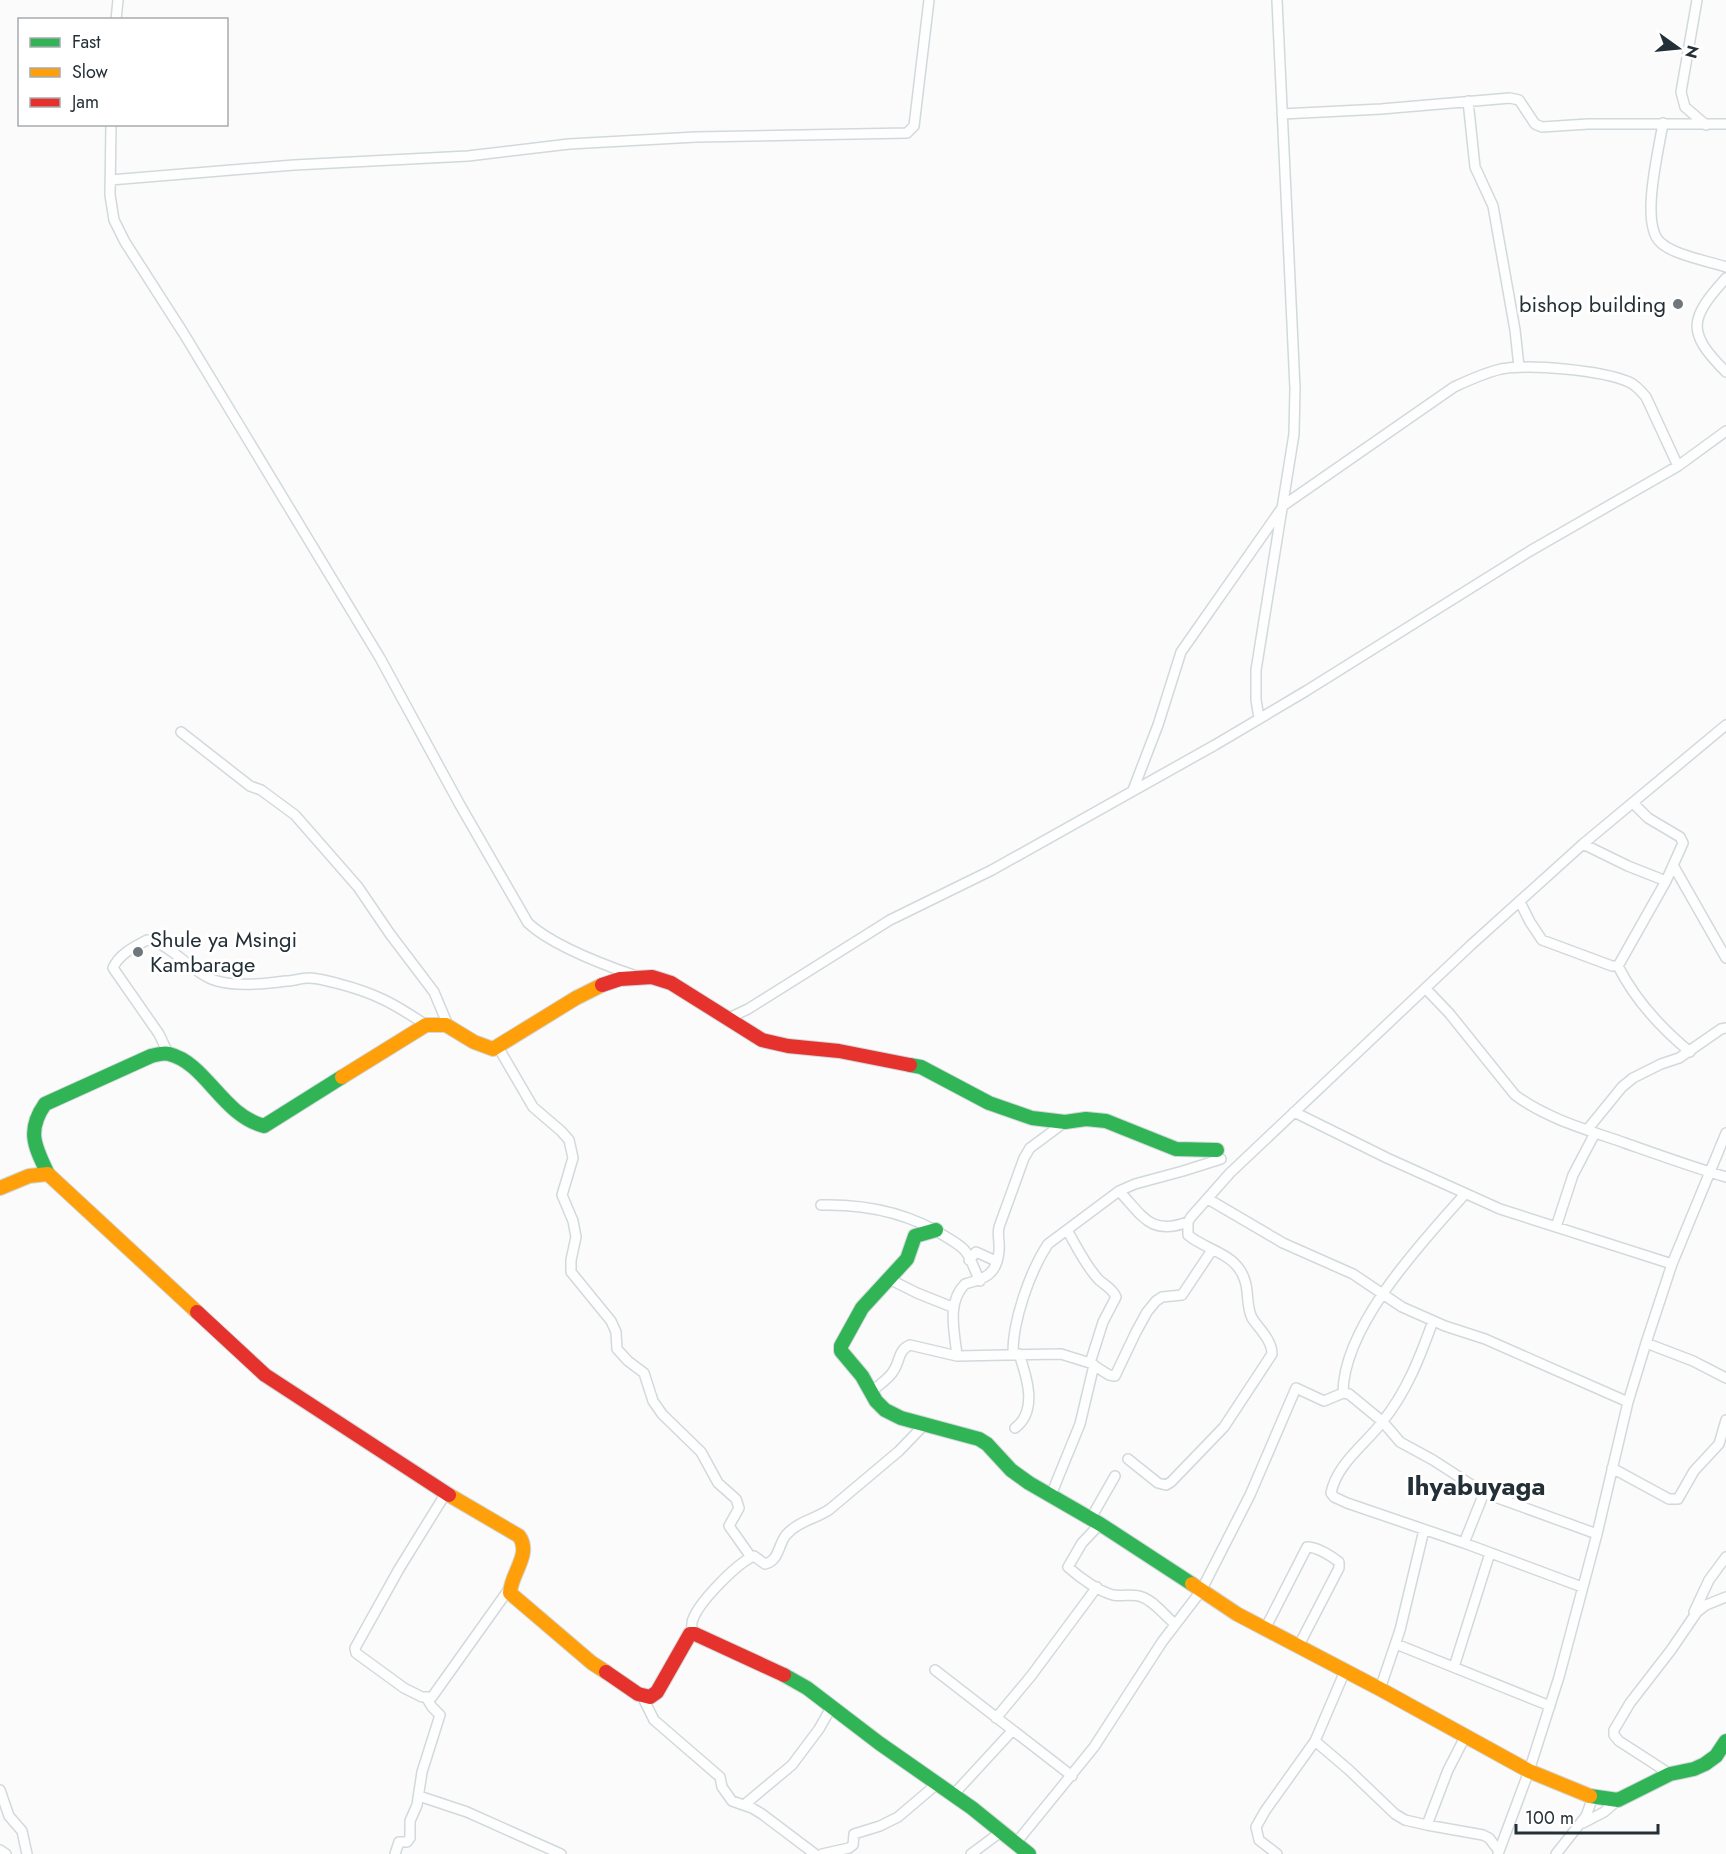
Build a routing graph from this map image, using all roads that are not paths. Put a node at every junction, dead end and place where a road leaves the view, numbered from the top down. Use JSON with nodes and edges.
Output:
{"nodes":[{"id":1,"x":118,"y":0,"type":"edge"},
{"id":2,"x":929,"y":0,"type":"edge"},
{"id":3,"x":1277,"y":0,"type":"edge"},
{"id":4,"x":1697,"y":0,"type":"edge"},
{"id":5,"x":116,"y":18,"type":"edge"},
{"id":6,"x":1468,"y":101,"type":"junction"},
{"id":7,"x":1282,"y":114,"type":"junction"},
{"id":8,"x":1664,"y":123,"type":"junction"},
{"id":9,"x":1726,"y":124,"type":"edge"},
{"id":10,"x":1706,"y":125,"type":"junction"},
{"id":11,"x":111,"y":126,"type":"edge"},
{"id":12,"x":110,"y":180,"type":"junction"},
{"id":13,"x":1726,"y":267,"type":"edge"},
{"id":14,"x":1726,"y":278,"type":"edge"},
{"id":15,"x":1519,"y":367,"type":"junction"},
{"id":16,"x":1726,"y":372,"type":"edge"},
{"id":17,"x":1726,"y":431,"type":"edge"},
{"id":18,"x":1678,"y":466,"type":"junction"},
{"id":19,"x":1284,"y":505,"type":"junction"},
{"id":20,"x":1259,"y":718,"type":"junction"},
{"id":21,"x":1726,"y":725,"type":"edge"},
{"id":22,"x":181,"y":732,"type":"dead end"},
{"id":23,"x":1718,"y":733,"type":"junction"},
{"id":24,"x":1726,"y":742,"type":"edge"},
{"id":25,"x":1133,"y":790,"type":"junction"},
{"id":26,"x":1633,"y":802,"type":"junction"},
{"id":27,"x":1583,"y":844,"type":"junction"},
{"id":28,"x":1673,"y":866,"type":"junction"},
{"id":29,"x":1666,"y":881,"type":"junction"},
{"id":30,"x":1520,"y":902,"type":"junction"},
{"id":31,"x":1726,"y":958,"type":"edge"},
{"id":32,"x":1618,"y":966,"type":"junction"},
{"id":33,"x":639,"y":977,"type":"junction"},
{"id":34,"x":1426,"y":989,"type":"junction"},
{"id":35,"x":727,"y":1019,"type":"junction"},
{"id":36,"x":447,"y":1023,"type":"junction"},
{"id":37,"x":426,"y":1025,"type":"junction"},
{"id":38,"x":1726,"y":1028,"type":"edge"},
{"id":39,"x":498,"y":1047,"type":"junction"},
{"id":40,"x":1690,"y":1052,"type":"junction"},
{"id":41,"x":168,"y":1053,"type":"junction"},
{"id":42,"x":1294,"y":1112,"type":"junction"},
{"id":43,"x":1065,"y":1122,"type":"junction"},
{"id":44,"x":1591,"y":1131,"type":"junction"},
{"id":45,"x":1726,"y":1133,"type":"edge"},
{"id":46,"x":1219,"y":1154,"type":"joint"},
{"id":47,"x":1711,"y":1173,"type":"junction"},
{"id":48,"x":48,"y":1174,"type":"junction"},
{"id":49,"x":1726,"y":1177,"type":"edge"},
{"id":50,"x":0,"y":1188,"type":"edge"},
{"id":51,"x":1119,"y":1191,"type":"junction"},
{"id":52,"x":1465,"y":1194,"type":"junction"},
{"id":53,"x":1208,"y":1199,"type":"junction"},
{"id":54,"x":821,"y":1205,"type":"dead end"},
{"id":55,"x":1188,"y":1222,"type":"junction"},
{"id":56,"x":1556,"y":1227,"type":"junction"},
{"id":57,"x":936,"y":1230,"type":"junction"},
{"id":58,"x":1067,"y":1230,"type":"junction"},
{"id":59,"x":1212,"y":1250,"type":"junction"},
{"id":60,"x":969,"y":1260,"type":"junction"},
{"id":61,"x":996,"y":1261,"type":"junction"},
{"id":62,"x":1672,"y":1264,"type":"junction"},
{"id":63,"x":889,"y":1279,"type":"junction"},
{"id":64,"x":980,"y":1281,"type":"junction"},
{"id":65,"x":1381,"y":1294,"type":"junction"},
{"id":66,"x":952,"y":1307,"type":"junction"},
{"id":67,"x":1433,"y":1321,"type":"junction"},
{"id":68,"x":1646,"y":1344,"type":"junction"},
{"id":69,"x":1016,"y":1354,"type":"junction"},
{"id":70,"x":957,"y":1356,"type":"junction"},
{"id":71,"x":1092,"y":1364,"type":"junction"},
{"id":72,"x":1726,"y":1378,"type":"edge"},
{"id":73,"x":872,"y":1391,"type":"junction"},
{"id":74,"x":1343,"y":1393,"type":"junction"},
{"id":75,"x":1628,"y":1402,"type":"junction"},
{"id":76,"x":1726,"y":1420,"type":"edge"},
{"id":77,"x":1383,"y":1422,"type":"junction"},
{"id":78,"x":924,"y":1425,"type":"junction"},
{"id":79,"x":1015,"y":1428,"type":"dead end"},
{"id":80,"x":1128,"y":1460,"type":"dead end"},
{"id":81,"x":1612,"y":1468,"type":"junction"},
{"id":82,"x":1115,"y":1476,"type":"dead end"},
{"id":83,"x":446,"y":1493,"type":"junction"},
{"id":84,"x":1484,"y":1493,"type":"junction"},
{"id":85,"x":1051,"y":1495,"type":"junction"},
{"id":86,"x":1095,"y":1521,"type":"junction"},
{"id":87,"x":1424,"y":1530,"type":"junction"},
{"id":88,"x":1597,"y":1534,"type":"junction"},
{"id":89,"x":1464,"y":1543,"type":"junction"},
{"id":90,"x":1490,"y":1553,"type":"junction"},
{"id":91,"x":751,"y":1557,"type":"junction"},
{"id":92,"x":1726,"y":1557,"type":"edge"},
{"id":93,"x":1097,"y":1587,"type":"junction"},
{"id":94,"x":1581,"y":1587,"type":"junction"},
{"id":95,"x":509,"y":1589,"type":"junction"},
{"id":96,"x":1201,"y":1591,"type":"junction"},
{"id":97,"x":1726,"y":1597,"type":"edge"},
{"id":98,"x":1692,"y":1617,"type":"junction"},
{"id":99,"x":1175,"y":1624,"type":"junction"},
{"id":100,"x":1265,"y":1629,"type":"junction"},
{"id":101,"x":692,"y":1633,"type":"junction"},
{"id":102,"x":1396,"y":1644,"type":"junction"},
{"id":103,"x":1298,"y":1647,"type":"junction"},
{"id":104,"x":1454,"y":1667,"type":"junction"},
{"id":105,"x":935,"y":1670,"type":"dead end"},
{"id":106,"x":1345,"y":1671,"type":"junction"},
{"id":107,"x":1380,"y":1689,"type":"junction"},
{"id":108,"x":642,"y":1696,"type":"junction"},
{"id":109,"x":426,"y":1697,"type":"junction"},
{"id":110,"x":832,"y":1706,"type":"junction"},
{"id":111,"x":1550,"y":1706,"type":"junction"},
{"id":112,"x":996,"y":1718,"type":"junction"},
{"id":113,"x":1012,"y":1731,"type":"junction"},
{"id":114,"x":1465,"y":1737,"type":"junction"},
{"id":115,"x":1315,"y":1741,"type":"junction"},
{"id":116,"x":1726,"y":1741,"type":"edge"},
{"id":117,"x":1529,"y":1771,"type":"junction"},
{"id":118,"x":1670,"y":1774,"type":"junction"},
{"id":119,"x":1072,"y":1776,"type":"junction"},
{"id":120,"x":938,"y":1783,"type":"junction"},
{"id":121,"x":0,"y":1790,"type":"edge"},
{"id":122,"x":954,"y":1794,"type":"junction"},
{"id":123,"x":419,"y":1796,"type":"junction"},
{"id":124,"x":1593,"y":1797,"type":"junction"},
{"id":125,"x":1618,"y":1800,"type":"junction"},
{"id":126,"x":744,"y":1805,"type":"junction"},
{"id":127,"x":1581,"y":1823,"type":"junction"},
{"id":128,"x":1427,"y":1825,"type":"junction"},
{"id":129,"x":1002,"y":1831,"type":"junction"},
{"id":130,"x":1016,"y":1843,"type":"junction"},
{"id":131,"x":0,"y":1850,"type":"edge"},
{"id":132,"x":1498,"y":1852,"type":"edge"},
{"id":133,"x":6,"y":1854,"type":"edge"},
{"id":134,"x":27,"y":1854,"type":"edge"},
{"id":135,"x":395,"y":1854,"type":"edge"},
{"id":136,"x":561,"y":1854,"type":"edge"},
{"id":137,"x":815,"y":1854,"type":"edge"},
{"id":138,"x":822,"y":1854,"type":"edge"},
{"id":139,"x":971,"y":1854,"type":"edge"},
{"id":140,"x":1029,"y":1854,"type":"edge"},
{"id":141,"x":1277,"y":1854,"type":"edge"},
{"id":142,"x":1556,"y":1854,"type":"edge"}],
"edges":[{"from":1,"to":5,"type":"street"},
{"from":2,"to":12,"type":"street"},
{"from":3,"to":7,"type":"street"},
{"from":4,"to":10,"type":"street"},
{"from":6,"to":7,"type":"street"},
{"from":6,"to":8,"type":"street"},
{"from":6,"to":15,"type":"street"},
{"from":7,"to":19,"type":"street"},
{"from":8,"to":10,"type":"street"},
{"from":8,"to":13,"type":"street"},
{"from":9,"to":10,"type":"street"},
{"from":11,"to":12,"type":"street"},
{"from":12,"to":33,"type":"street"},
{"from":14,"to":16,"type":"street"},
{"from":15,"to":18,"type":"street"},
{"from":15,"to":19,"type":"street"},
{"from":17,"to":18,"type":"street"},
{"from":18,"to":20,"type":"street"},
{"from":19,"to":20,"type":"street"},
{"from":19,"to":25,"type":"street"},
{"from":20,"to":25,"type":"street"},
{"from":21,"to":23,"type":"street"},
{"from":22,"to":36,"type":"street"},
{"from":23,"to":24,"type":"street"},
{"from":23,"to":26,"type":"street"},
{"from":25,"to":35,"type":"street"},
{"from":26,"to":27,"type":"street"},
{"from":26,"to":28,"type":"street"},
{"from":27,"to":29,"type":"street"},
{"from":27,"to":30,"type":"street"},
{"from":28,"to":29,"type":"street"},
{"from":28,"to":31,"type":"street"},
{"from":29,"to":32,"type":"street"},
{"from":30,"to":32,"type":"street"},
{"from":30,"to":34,"type":"street"},
{"from":32,"to":40,"type":"street"},
{"from":33,"to":35,"type":"street"},
{"from":33,"to":39,"type":"street"},
{"from":34,"to":42,"type":"street"},
{"from":34,"to":44,"type":"street"},
{"from":35,"to":43,"type":"street"},
{"from":36,"to":37,"type":"street"},
{"from":36,"to":39,"type":"street"},
{"from":37,"to":41,"type":"street"},
{"from":37,"to":41,"type":"street"},
{"from":38,"to":40,"type":"street"},
{"from":39,"to":91,"type":"street"},
{"from":40,"to":44,"type":"street"},
{"from":41,"to":48,"type":"street"},
{"from":42,"to":52,"type":"street"},
{"from":42,"to":53,"type":"street"},
{"from":43,"to":46,"type":"street"},
{"from":43,"to":61,"type":"street"},
{"from":44,"to":47,"type":"street"},
{"from":44,"to":56,"type":"street"},
{"from":45,"to":47,"type":"street"},
{"from":46,"to":51,"type":"street"},
{"from":47,"to":49,"type":"street"},
{"from":47,"to":62,"type":"street"},
{"from":48,"to":50,"type":"street"},
{"from":48,"to":83,"type":"street"},
{"from":51,"to":55,"type":"street"},
{"from":51,"to":58,"type":"street"},
{"from":52,"to":56,"type":"street"},
{"from":52,"to":65,"type":"street"},
{"from":53,"to":55,"type":"street"},
{"from":53,"to":65,"type":"street"},
{"from":54,"to":57,"type":"street"},
{"from":55,"to":59,"type":"street"},
{"from":56,"to":62,"type":"street"},
{"from":57,"to":60,"type":"street"},
{"from":57,"to":63,"type":"street"},
{"from":58,"to":69,"type":"street"},
{"from":58,"to":71,"type":"street"},
{"from":59,"to":71,"type":"street"},
{"from":59,"to":80,"type":"street"},
{"from":60,"to":61,"type":"street"},
{"from":60,"to":64,"type":"street"},
{"from":61,"to":64,"type":"street"},
{"from":62,"to":68,"type":"street"},
{"from":63,"to":66,"type":"street"},
{"from":63,"to":73,"type":"street"},
{"from":64,"to":66,"type":"street"},
{"from":65,"to":67,"type":"street"},
{"from":65,"to":74,"type":"street"},
{"from":66,"to":70,"type":"street"},
{"from":67,"to":75,"type":"street"},
{"from":67,"to":77,"type":"street"},
{"from":68,"to":72,"type":"street"},
{"from":68,"to":75,"type":"street"},
{"from":69,"to":70,"type":"street"},
{"from":69,"to":71,"type":"street"},
{"from":69,"to":79,"type":"street"},
{"from":70,"to":73,"type":"street"},
{"from":71,"to":85,"type":"street"},
{"from":73,"to":78,"type":"street"},
{"from":74,"to":77,"type":"street"},
{"from":74,"to":96,"type":"street"},
{"from":75,"to":81,"type":"street"},
{"from":76,"to":81,"type":"street"},
{"from":77,"to":84,"type":"street"},
{"from":77,"to":87,"type":"street"},
{"from":78,"to":85,"type":"street"},
{"from":78,"to":91,"type":"street"},
{"from":81,"to":88,"type":"street"},
{"from":82,"to":86,"type":"street"},
{"from":83,"to":95,"type":"street"},
{"from":83,"to":109,"type":"street"},
{"from":84,"to":88,"type":"street"},
{"from":84,"to":89,"type":"street"},
{"from":85,"to":86,"type":"street"},
{"from":86,"to":93,"type":"street"},
{"from":86,"to":96,"type":"street"},
{"from":87,"to":89,"type":"street"},
{"from":87,"to":102,"type":"street"},
{"from":88,"to":94,"type":"street"},
{"from":89,"to":90,"type":"street"},
{"from":90,"to":94,"type":"street"},
{"from":90,"to":104,"type":"street"},
{"from":91,"to":101,"type":"street"},
{"from":92,"to":98,"type":"street"},
{"from":93,"to":99,"type":"street"},
{"from":93,"to":112,"type":"street"},
{"from":94,"to":111,"type":"street"},
{"from":95,"to":108,"type":"street"},
{"from":95,"to":109,"type":"street"},
{"from":96,"to":99,"type":"street"},
{"from":96,"to":100,"type":"street"},
{"from":97,"to":98,"type":"street"},
{"from":98,"to":118,"type":"street"},
{"from":99,"to":119,"type":"street"},
{"from":100,"to":103,"type":"street"},
{"from":100,"to":103,"type":"street"},
{"from":101,"to":108,"type":"street"},
{"from":101,"to":110,"type":"street"},
{"from":102,"to":104,"type":"street"},
{"from":102,"to":107,"type":"street"},
{"from":103,"to":106,"type":"street"},
{"from":104,"to":111,"type":"street"},
{"from":105,"to":112,"type":"street"},
{"from":106,"to":107,"type":"street"},
{"from":106,"to":115,"type":"street"},
{"from":107,"to":114,"type":"street"},
{"from":108,"to":126,"type":"street"},
{"from":109,"to":123,"type":"street"},
{"from":110,"to":120,"type":"street"},
{"from":110,"to":126,"type":"street"},
{"from":111,"to":117,"type":"street"},
{"from":112,"to":113,"type":"street"},
{"from":113,"to":119,"type":"street"},
{"from":113,"to":122,"type":"street"},
{"from":114,"to":117,"type":"street"},
{"from":114,"to":128,"type":"street"},
{"from":115,"to":128,"type":"street"},
{"from":115,"to":141,"type":"street"},
{"from":116,"to":118,"type":"street"},
{"from":117,"to":124,"type":"street"},
{"from":117,"to":132,"type":"street"},
{"from":118,"to":125,"type":"street"},
{"from":119,"to":130,"type":"street"},
{"from":120,"to":122,"type":"street"},
{"from":120,"to":138,"type":"street"},
{"from":121,"to":134,"type":"street"},
{"from":122,"to":129,"type":"street"},
{"from":123,"to":135,"type":"street"},
{"from":123,"to":136,"type":"street"},
{"from":124,"to":125,"type":"street"},
{"from":124,"to":127,"type":"street"},
{"from":125,"to":127,"type":"street"},
{"from":126,"to":137,"type":"street"},
{"from":127,"to":142,"type":"street"},
{"from":128,"to":132,"type":"street"},
{"from":129,"to":130,"type":"street"},
{"from":129,"to":139,"type":"street"},
{"from":130,"to":140,"type":"street"},
{"from":131,"to":133,"type":"street"}]}
